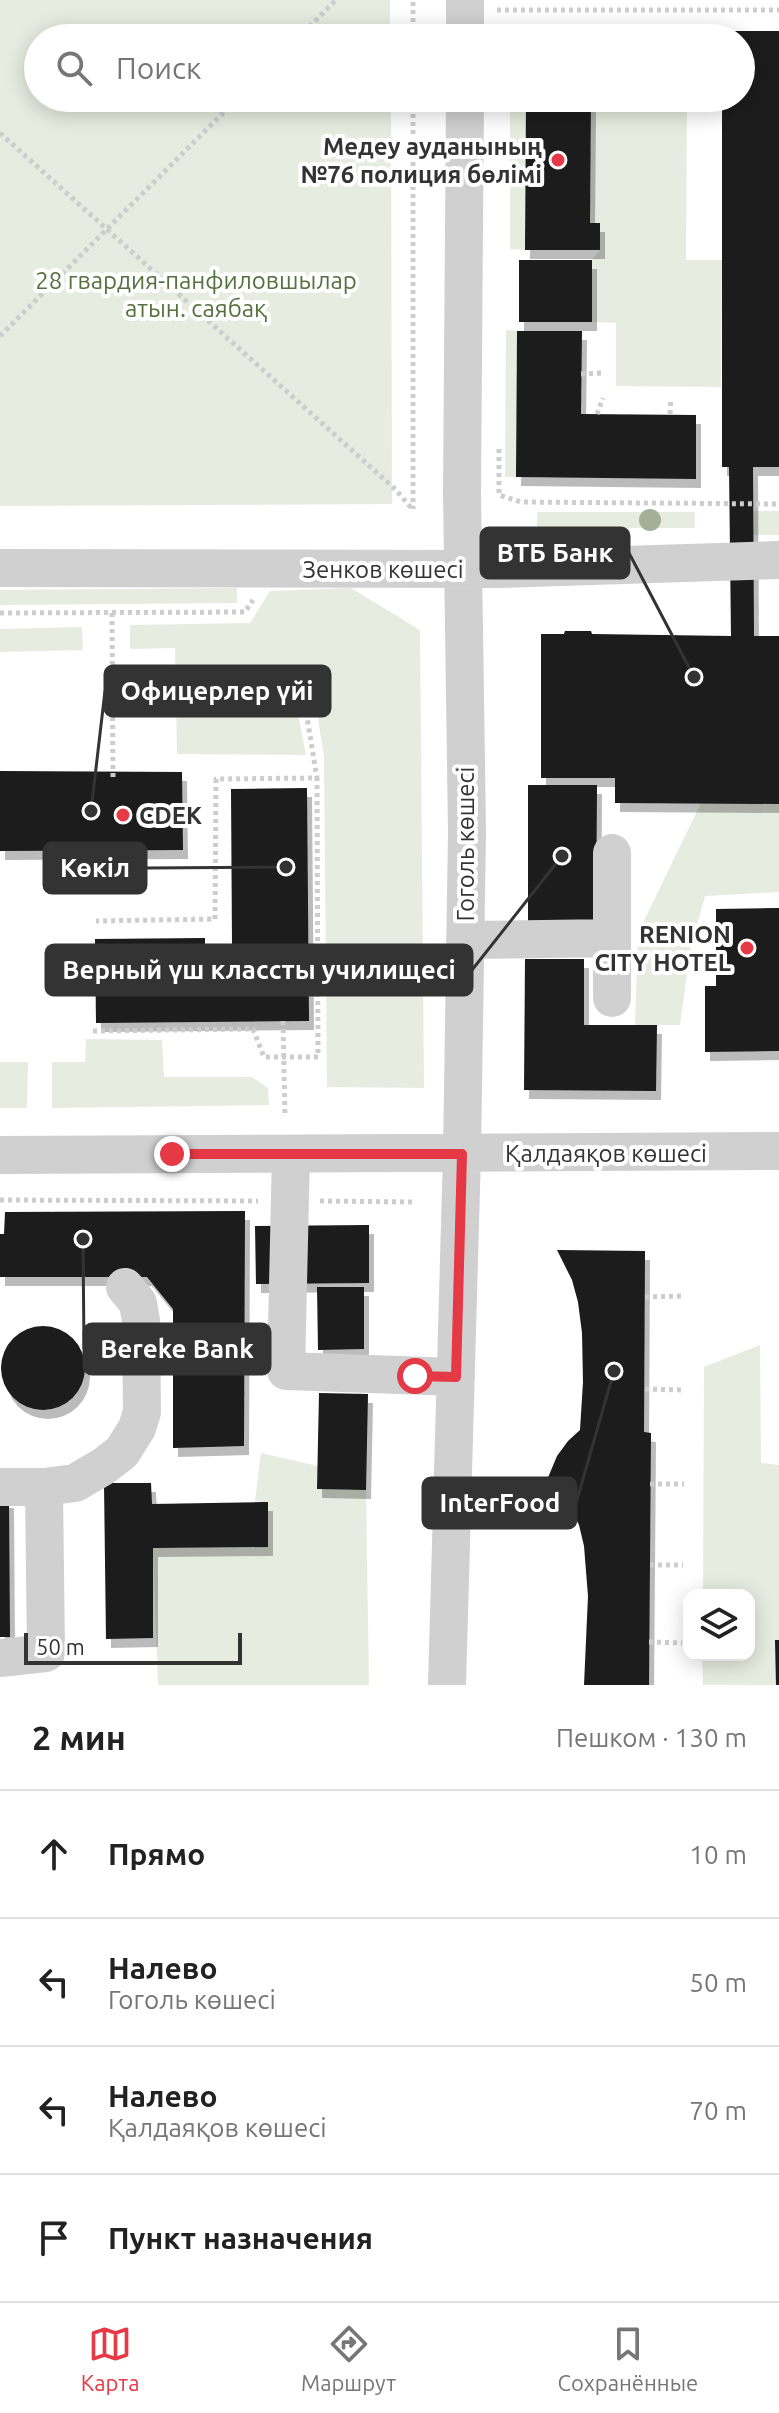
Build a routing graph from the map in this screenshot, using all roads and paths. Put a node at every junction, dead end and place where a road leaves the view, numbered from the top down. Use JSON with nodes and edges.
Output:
{"nodes":[{"id":1,"x":336,"y":0,"type":"edge"},
{"id":2,"x":413,"y":0,"type":"edge"},
{"id":3,"x":481,"y":5,"type":"edge"},
{"id":4,"x":779,"y":10,"type":"edge"},
{"id":5,"x":312,"y":24,"type":"edge"},
{"id":6,"x":413,"y":24,"type":"edge"},
{"id":7,"x":472,"y":24,"type":"edge"},
{"id":8,"x":224,"y":112,"type":"edge"},
{"id":9,"x":413,"y":112,"type":"edge"},
{"id":10,"x":465,"y":112,"type":"edge"},
{"id":11,"x":0,"y":133,"type":"edge"},
{"id":12,"x":108,"y":229,"type":"junction"},
{"id":13,"x":0,"y":336,"type":"edge"},
{"id":14,"x":602,"y":373,"type":"dead end"},
{"id":15,"x":581,"y":374,"type":"dead end"},
{"id":16,"x":603,"y":398,"type":"dead end"},
{"id":17,"x":671,"y":399,"type":"dead end"},
{"id":18,"x":597,"y":414,"type":"dead end"},
{"id":19,"x":670,"y":414,"type":"dead end"},
{"id":20,"x":499,"y":495,"type":"dead end"},
{"id":21,"x":779,"y":504,"type":"edge"},
{"id":22,"x":779,"y":560,"type":"edge"},
{"id":23,"x":0,"y":568,"type":"edge"},
{"id":24,"x":275,"y":569,"type":"junction"},
{"id":25,"x":463,"y":569,"type":"junction"},
{"id":26,"x":0,"y":613,"type":"edge"},
{"id":27,"x":112,"y":613,"type":"junction"},
{"id":28,"x":301,"y":681,"type":"dead end"},
{"id":29,"x":113,"y":777,"type":"dead end"},
{"id":30,"x":317,"y":778,"type":"junction"},
{"id":31,"x":612,"y":853,"type":"dead end"},
{"id":32,"x":96,"y":921,"type":"dead end"},
{"id":33,"x":612,"y":938,"type":"junction"},
{"id":34,"x":465,"y":940,"type":"junction"},
{"id":35,"x":612,"y":998,"type":"dead end"},
{"id":36,"x":283,"y":1021,"type":"dead end"},
{"id":37,"x":93,"y":1031,"type":"dead end"},
{"id":38,"x":284,"y":1057,"type":"junction"},
{"id":39,"x":285,"y":1116,"type":"dead end"},
{"id":40,"x":779,"y":1151,"type":"edge"},
{"id":41,"x":291,"y":1154,"type":"junction"},
{"id":42,"x":462,"y":1154,"type":"junction"},
{"id":43,"x":0,"y":1155,"type":"edge"},
{"id":44,"x":0,"y":1200,"type":"edge"},
{"id":45,"x":290,"y":1201,"type":"junction"},
{"id":46,"x":415,"y":1202,"type":"dead end"},
{"id":47,"x":125,"y":1287,"type":"dead end"},
{"id":48,"x":685,"y":1296,"type":"dead end"},
{"id":49,"x":645,"y":1297,"type":"dead end"},
{"id":50,"x":456,"y":1377,"type":"junction"},
{"id":51,"x":645,"y":1389,"type":"dead end"},
{"id":52,"x":684,"y":1390,"type":"dead end"},
{"id":53,"x":650,"y":1484,"type":"dead end"},
{"id":54,"x":684,"y":1484,"type":"dead end"},
{"id":55,"x":0,"y":1487,"type":"edge"},
{"id":56,"x":44,"y":1487,"type":"junction"},
{"id":57,"x":650,"y":1565,"type":"dead end"},
{"id":58,"x":683,"y":1565,"type":"dead end"},
{"id":59,"x":649,"y":1642,"type":"dead end"},
{"id":60,"x":682,"y":1643,"type":"dead end"},
{"id":61,"x":0,"y":1658,"type":"edge"},
{"id":62,"x":447,"y":1685,"type":"edge"}],
"edges":[{"from":1,"to":5,"type":"path"},
{"from":2,"to":6,"type":"path"},
{"from":3,"to":4,"type":"path"},
{"from":3,"to":7,"type":"street"},
{"from":8,"to":12,"type":"path"},
{"from":9,"to":12,"type":"path"},
{"from":10,"to":25,"type":"street","name":"Гоголь көшесі"},
{"from":11,"to":12,"type":"path"},
{"from":12,"to":13,"type":"path"},
{"from":14,"to":15,"type":"path"},
{"from":16,"to":18,"type":"path"},
{"from":17,"to":19,"type":"path"},
{"from":20,"to":21,"type":"path"},
{"from":22,"to":25,"type":"street","name":"Зенков көшесі"},
{"from":23,"to":24,"type":"street","name":"Зенков көшесі"},
{"from":24,"to":25,"type":"street","name":"Зенков көшесі"},
{"from":24,"to":27,"type":"path"},
{"from":25,"to":34,"type":"street","name":"Гоголь көшесі"},
{"from":26,"to":27,"type":"path"},
{"from":27,"to":29,"type":"path"},
{"from":28,"to":30,"type":"path"},
{"from":30,"to":32,"type":"path"},
{"from":30,"to":38,"type":"path"},
{"from":31,"to":33,"type":"street"},
{"from":33,"to":34,"type":"street"},
{"from":33,"to":35,"type":"street"},
{"from":34,"to":42,"type":"street","name":"Гоголь көшесі"},
{"from":36,"to":38,"type":"path"},
{"from":37,"to":38,"type":"path"},
{"from":38,"to":39,"type":"path"},
{"from":40,"to":42,"type":"street","name":"Қалдаяқов көшесі"},
{"from":41,"to":42,"type":"street","name":"Қалдаяқов көшесі"},
{"from":41,"to":43,"type":"street","name":"Қалдаяқов көшесі"},
{"from":41,"to":45,"type":"street"},
{"from":42,"to":50,"type":"street","name":"Гоголь көшесі"},
{"from":44,"to":45,"type":"path"},
{"from":45,"to":46,"type":"path"},
{"from":45,"to":50,"type":"street"},
{"from":47,"to":56,"type":"street"},
{"from":48,"to":49,"type":"path"},
{"from":50,"to":62,"type":"street","name":"Гоголь көшесі"},
{"from":51,"to":52,"type":"path"},
{"from":53,"to":54,"type":"path"},
{"from":55,"to":56,"type":"street"},
{"from":56,"to":61,"type":"street"},
{"from":57,"to":58,"type":"path"},
{"from":59,"to":60,"type":"path"}]}
